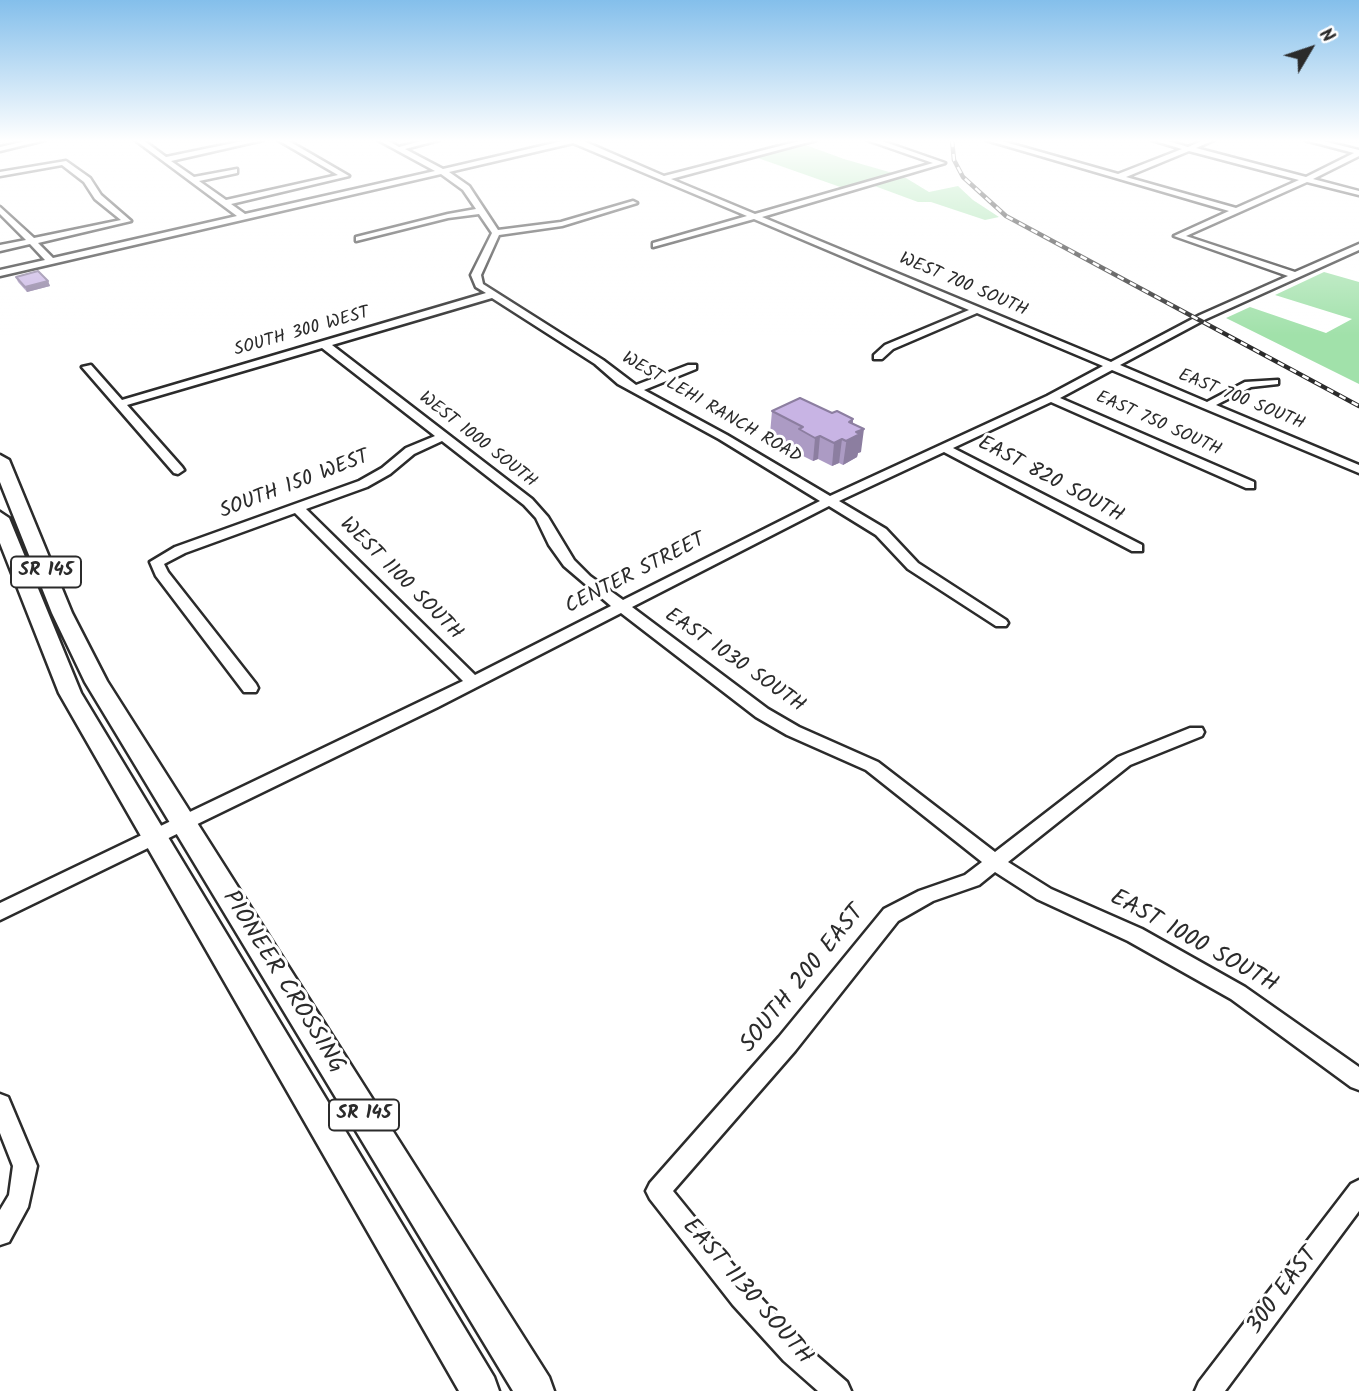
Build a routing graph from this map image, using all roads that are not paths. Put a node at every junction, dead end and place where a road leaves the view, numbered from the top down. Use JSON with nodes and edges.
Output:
{"nodes":[{"id":1,"x":108,"y":205,"type":"edge"},
{"id":2,"x":226,"y":205,"type":"edge"},
{"id":3,"x":298,"y":205,"type":"edge"},
{"id":4,"x":477,"y":205,"type":"edge"},
{"id":5,"x":631,"y":205,"type":"edge"},
{"id":6,"x":729,"y":205,"type":"edge"},
{"id":7,"x":795,"y":205,"type":"edge"},
{"id":8,"x":1217,"y":205,"type":"edge"},
{"id":9,"x":1247,"y":205,"type":"edge"},
{"id":10,"x":1235,"y":210,"type":"junction"},
{"id":11,"x":481,"y":211,"type":"junction"},
{"id":12,"x":2,"y":213,"type":"edge"},
{"id":13,"x":756,"y":216,"type":"junction"},
{"id":14,"x":244,"y":217,"type":"junction"},
{"id":15,"x":495,"y":233,"type":"junction"},
{"id":16,"x":359,"y":239,"type":"dead end"},
{"id":17,"x":31,"y":241,"type":"junction"},
{"id":18,"x":656,"y":245,"type":"dead end"},
{"id":19,"x":1359,"y":247,"type":"edge"},
{"id":20,"x":0,"y":248,"type":"edge"},
{"id":21,"x":51,"y":261,"type":"junction"},
{"id":22,"x":0,"y":273,"type":"edge"},
{"id":23,"x":1298,"y":276,"type":"junction"},
{"id":24,"x":494,"y":294,"type":"junction"},
{"id":25,"x":979,"y":310,"type":"junction"},
{"id":26,"x":324,"y":344,"type":"junction"},
{"id":27,"x":878,"y":357,"type":"dead end"},
{"id":28,"x":1110,"y":366,"type":"junction"},
{"id":29,"x":87,"y":367,"type":"dead end"},
{"id":30,"x":692,"y":367,"type":"dead end"},
{"id":31,"x":1274,"y":382,"type":"dead end"},
{"id":32,"x":636,"y":389,"type":"junction"},
{"id":33,"x":1051,"y":398,"type":"junction"},
{"id":34,"x":120,"y":404,"type":"junction"},
{"id":35,"x":1208,"y":407,"type":"junction"},
{"id":36,"x":443,"y":437,"type":"junction"},
{"id":37,"x":946,"y":449,"type":"junction"},
{"id":38,"x":0,"y":460,"type":"edge"},
{"id":39,"x":1359,"y":469,"type":"edge"},
{"id":40,"x":178,"y":470,"type":"dead end"},
{"id":41,"x":1250,"y":485,"type":"dead end"},
{"id":42,"x":832,"y":500,"type":"junction"},
{"id":43,"x":298,"y":508,"type":"junction"},
{"id":44,"x":0,"y":518,"type":"edge"},
{"id":45,"x":1137,"y":548,"type":"dead end"},
{"id":46,"x":157,"y":562,"type":"joint"},
{"id":47,"x":623,"y":608,"type":"junction"},
{"id":48,"x":1001,"y":623,"type":"dead end"},
{"id":49,"x":473,"y":682,"type":"junction"},
{"id":50,"x":250,"y":688,"type":"dead end"},
{"id":51,"x":1196,"y":732,"type":"dead end"},
{"id":52,"x":162,"y":818,"type":"junction"},
{"id":53,"x":996,"y":863,"type":"junction"},
{"id":54,"x":0,"y":912,"type":"edge"},
{"id":55,"x":1359,"y":1080,"type":"edge"},
{"id":56,"x":0,"y":1105,"type":"edge"},
{"id":57,"x":658,"y":1191,"type":"joint"},
{"id":58,"x":1359,"y":1192,"type":"edge"},
{"id":59,"x":6,"y":1225,"type":"edge"},
{"id":60,"x":480,"y":1391,"type":"edge"},
{"id":61,"x":535,"y":1391,"type":"edge"},
{"id":62,"x":838,"y":1391,"type":"edge"},
{"id":63,"x":1208,"y":1391,"type":"edge"}],
"edges":[{"from":1,"to":17,"type":"street"},
{"from":2,"to":14,"type":"street"},
{"from":3,"to":14,"type":"street"},
{"from":4,"to":11,"type":"street"},
{"from":5,"to":15,"type":"street"},
{"from":6,"to":13,"type":"street","name":"WEST 700 SOUTH"},
{"from":7,"to":13,"type":"street"},
{"from":8,"to":10,"type":"street"},
{"from":9,"to":10,"type":"street"},
{"from":10,"to":23,"type":"street"},
{"from":11,"to":15,"type":"street"},
{"from":11,"to":16,"type":"street"},
{"from":12,"to":17,"type":"street"},
{"from":13,"to":18,"type":"street"},
{"from":13,"to":25,"type":"street","name":"WEST 700 SOUTH"},
{"from":14,"to":21,"type":"street"},
{"from":15,"to":24,"type":"street","name":"WEST LEHI RANCH ROAD"},
{"from":17,"to":20,"type":"street"},
{"from":17,"to":21,"type":"street"},
{"from":19,"to":23,"type":"street"},
{"from":21,"to":22,"type":"street"},
{"from":23,"to":28,"type":"street","name":"CENTER STREET"},
{"from":24,"to":26,"type":"street","name":"SOUTH 300 WEST"},
{"from":24,"to":32,"type":"street","name":"WEST LEHI RANCH ROAD"},
{"from":25,"to":27,"type":"street"},
{"from":25,"to":28,"type":"street","name":"WEST 700 SOUTH"},
{"from":26,"to":34,"type":"street","name":"SOUTH 300 WEST"},
{"from":26,"to":36,"type":"street","name":"WEST 1000 SOUTH"},
{"from":28,"to":33,"type":"street","name":"CENTER STREET"},
{"from":28,"to":35,"type":"street","name":"EAST 700 SOUTH"},
{"from":29,"to":34,"type":"street"},
{"from":30,"to":32,"type":"street"},
{"from":31,"to":35,"type":"street"},
{"from":32,"to":42,"type":"street","name":"WEST LEHI RANCH ROAD"},
{"from":33,"to":37,"type":"street","name":"CENTER STREET"},
{"from":33,"to":41,"type":"street","name":"EAST 750 SOUTH"},
{"from":34,"to":40,"type":"street"},
{"from":35,"to":39,"type":"street","name":"EAST 700 SOUTH"},
{"from":36,"to":43,"type":"street","name":"SOUTH 150 WEST"},
{"from":36,"to":47,"type":"street","name":"WEST 1000 SOUTH"},
{"from":37,"to":42,"type":"street","name":"CENTER STREET"},
{"from":37,"to":45,"type":"street","name":"EAST 820 SOUTH"},
{"from":38,"to":52,"type":"highway","name":"PIONEER CROSSING","number":"SR 145"},
{"from":42,"to":47,"type":"street","name":"CENTER STREET"},
{"from":42,"to":48,"type":"street","name":"WEST LEHI RANCH ROAD"},
{"from":43,"to":46,"type":"street","name":"SOUTH 150 WEST"},
{"from":43,"to":49,"type":"street","name":"WEST 1100 SOUTH"},
{"from":44,"to":52,"type":"highway","name":"PIONEER CROSSING","number":"SR 145"},
{"from":46,"to":50,"type":"street"},
{"from":47,"to":49,"type":"street","name":"CENTER STREET"},
{"from":47,"to":53,"type":"street","name":"EAST 1030 SOUTH"},
{"from":49,"to":52,"type":"street","name":"CENTER STREET"},
{"from":51,"to":53,"type":"street","name":"SOUTH 200 EAST"},
{"from":52,"to":54,"type":"street","name":"CENTER STREET"},
{"from":52,"to":60,"type":"highway","name":"PIONEER CROSSING","number":"SR 145"},
{"from":52,"to":61,"type":"highway","name":"PIONEER CROSSING","number":"SR 145"},
{"from":53,"to":55,"type":"street","name":"EAST 1000 SOUTH"},
{"from":53,"to":57,"type":"street","name":"SOUTH 200 EAST"},
{"from":56,"to":59,"type":"street"},
{"from":57,"to":62,"type":"street","name":"EAST 1130 SOUTH"},
{"from":58,"to":63,"type":"street","name":"300 EAST"}]}
